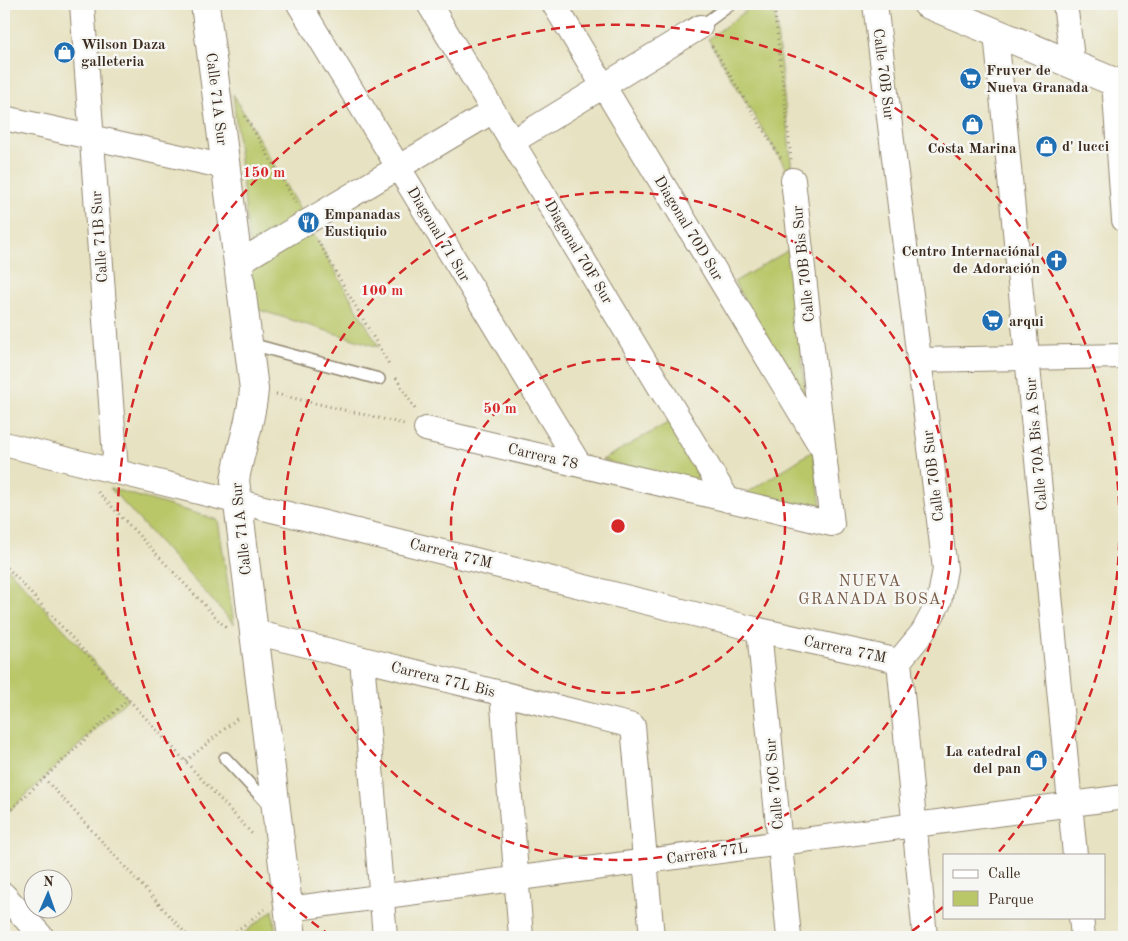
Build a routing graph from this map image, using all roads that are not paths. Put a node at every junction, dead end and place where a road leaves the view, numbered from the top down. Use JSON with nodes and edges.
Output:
{"nodes":[{"id":1,"x":82,"y":4,"type":"edge"},
{"id":2,"x":205,"y":4,"type":"edge"},
{"id":3,"x":299,"y":4,"type":"edge"},
{"id":4,"x":429,"y":4,"type":"edge"},
{"id":5,"x":554,"y":4,"type":"edge"},
{"id":6,"x":731,"y":4,"type":"edge"},
{"id":7,"x":875,"y":4,"type":"edge"},
{"id":8,"x":927,"y":4,"type":"edge"},
{"id":9,"x":1065,"y":4,"type":"edge"},
{"id":10,"x":700,"y":27,"type":"joint"},
{"id":11,"x":996,"y":33,"type":"junction"},
{"id":12,"x":1073,"y":65,"type":"junction"},
{"id":13,"x":1119,"y":84,"type":"edge"},
{"id":14,"x":604,"y":86,"type":"junction"},
{"id":15,"x":493,"y":111,"type":"junction"},
{"id":16,"x":4,"y":118,"type":"edge"},
{"id":17,"x":92,"y":139,"type":"junction"},
{"id":18,"x":512,"y":142,"type":"junction"},
{"id":19,"x":226,"y":167,"type":"junction"},
{"id":20,"x":399,"y":167,"type":"junction"},
{"id":21,"x":794,"y":180,"type":"road end"},
{"id":22,"x":1124,"y":220,"type":"edge"},
{"id":23,"x":238,"y":263,"type":"junction"},
{"id":24,"x":249,"y":346,"type":"junction"},
{"id":25,"x":1124,"y":356,"type":"edge"},
{"id":26,"x":1027,"y":358,"type":"junction"},
{"id":27,"x":919,"y":360,"type":"junction"},
{"id":28,"x":379,"y":379,"type":"dead end"},
{"id":29,"x":426,"y":429,"type":"road end"},
{"id":30,"x":4,"y":444,"type":"edge"},
{"id":31,"x":824,"y":452,"type":"junction"},
{"id":32,"x":579,"y":464,"type":"junction"},
{"id":33,"x":116,"y":471,"type":"junction"},
{"id":34,"x":237,"y":500,"type":"junction"},
{"id":35,"x":728,"y":500,"type":"junction"},
{"id":36,"x":832,"y":524,"type":"joint"},
{"id":37,"x":759,"y":630,"type":"junction"},
{"id":38,"x":242,"y":632,"type":"junction"},
{"id":39,"x":362,"y":659,"type":"junction"},
{"id":40,"x":899,"y":661,"type":"junction"},
{"id":41,"x":502,"y":693,"type":"junction"},
{"id":42,"x":225,"y":758,"type":"dead end"},
{"id":43,"x":1124,"y":797,"type":"edge"},
{"id":44,"x":1070,"y":805,"type":"junction"},
{"id":45,"x":276,"y":813,"type":"junction"},
{"id":46,"x":914,"y":826,"type":"junction"},
{"id":47,"x":780,"y":844,"type":"junction"},
{"id":48,"x":1075,"y":854,"type":"edge"},
{"id":49,"x":645,"y":862,"type":"junction"},
{"id":50,"x":517,"y":879,"type":"junction"},
{"id":51,"x":286,"y":890,"type":"junction"},
{"id":52,"x":4,"y":895,"type":"edge"},
{"id":53,"x":382,"y":897,"type":"junction"},
{"id":54,"x":1081,"y":918,"type":"edge"},
{"id":55,"x":42,"y":937,"type":"edge"},
{"id":56,"x":292,"y":937,"type":"edge"},
{"id":57,"x":385,"y":937,"type":"edge"},
{"id":58,"x":521,"y":937,"type":"edge"},
{"id":59,"x":652,"y":937,"type":"edge"},
{"id":60,"x":789,"y":937,"type":"edge"},
{"id":61,"x":925,"y":937,"type":"edge"},
{"id":62,"x":1083,"y":937,"type":"edge"}],
"edges":[{"from":1,"to":17,"type":"street","name":"Calle 71B Sur"},
{"from":2,"to":19,"type":"street","name":"Calle 71A Sur"},
{"from":3,"to":20,"type":"street","name":"Diagonal 71 Sur"},
{"from":4,"to":15,"type":"street","name":"Diagonal 70F Sur"},
{"from":5,"to":14,"type":"street","name":"Diagonal 70D Sur"},
{"from":6,"to":10,"type":"lane"},
{"from":7,"to":27,"type":"street","name":"Calle 70B Sur"},
{"from":8,"to":11,"type":"street"},
{"from":9,"to":12,"type":"street"},
{"from":10,"to":14,"type":"street"},
{"from":11,"to":12,"type":"street"},
{"from":11,"to":26,"type":"street","name":"Calle 70A Bis A Sur"},
{"from":12,"to":13,"type":"street"},
{"from":13,"to":22,"type":"street"},
{"from":14,"to":18,"type":"street"},
{"from":14,"to":31,"type":"street","name":"Diagonal 70D Sur"},
{"from":15,"to":18,"type":"street","name":"Diagonal 70F Sur"},
{"from":15,"to":20,"type":"street"},
{"from":16,"to":17,"type":"street"},
{"from":17,"to":19,"type":"street"},
{"from":17,"to":33,"type":"street","name":"Calle 71B Sur"},
{"from":18,"to":35,"type":"street","name":"Diagonal 70F Sur"},
{"from":19,"to":23,"type":"street","name":"Calle 71A Sur"},
{"from":20,"to":23,"type":"street"},
{"from":20,"to":32,"type":"street","name":"Diagonal 71 Sur"},
{"from":21,"to":31,"type":"street","name":"Calle 70B Bis Sur"},
{"from":23,"to":24,"type":"street","name":"Calle 71A Sur"},
{"from":24,"to":28,"type":"lane"},
{"from":24,"to":34,"type":"street","name":"Calle 71A Sur"},
{"from":25,"to":26,"type":"street"},
{"from":26,"to":27,"type":"street"},
{"from":26,"to":44,"type":"street","name":"Calle 70A Bis A Sur"},
{"from":27,"to":40,"type":"street","name":"Calle 70B Sur"},
{"from":29,"to":32,"type":"street","name":"Carrera 78"},
{"from":30,"to":33,"type":"street","name":"Carrera 77M"},
{"from":31,"to":36,"type":"street","name":"Calle 70B Bis Sur"},
{"from":32,"to":35,"type":"street","name":"Carrera 78"},
{"from":33,"to":34,"type":"street","name":"Carrera 77M"},
{"from":34,"to":37,"type":"street","name":"Carrera 77M"},
{"from":34,"to":38,"type":"street","name":"Calle 71A Sur"},
{"from":35,"to":36,"type":"street","name":"Carrera 78"},
{"from":37,"to":40,"type":"street","name":"Carrera 77M"},
{"from":37,"to":47,"type":"street","name":"Calle 70C Sur"},
{"from":38,"to":39,"type":"street","name":"Carrera 77L Bis"},
{"from":38,"to":45,"type":"street","name":"Calle 71A Sur"},
{"from":39,"to":41,"type":"street","name":"Carrera 77L Bis"},
{"from":39,"to":53,"type":"street"},
{"from":40,"to":46,"type":"street"},
{"from":41,"to":49,"type":"street","name":"Carrera 77L Bis"},
{"from":41,"to":50,"type":"street"},
{"from":42,"to":45,"type":"lane"},
{"from":43,"to":44,"type":"street","name":"Carrera 77L"},
{"from":44,"to":46,"type":"street","name":"Carrera 77L"},
{"from":44,"to":48,"type":"street","name":"Calle 70A Bis A Sur"},
{"from":45,"to":51,"type":"street","name":"Calle 71A Sur"},
{"from":46,"to":47,"type":"street","name":"Carrera 77L"},
{"from":46,"to":61,"type":"street"},
{"from":47,"to":49,"type":"street","name":"Carrera 77L"},
{"from":47,"to":60,"type":"street","name":"Calle 70C Sur"},
{"from":49,"to":50,"type":"street","name":"Carrera 77L"},
{"from":49,"to":59,"type":"street"},
{"from":50,"to":53,"type":"street","name":"Carrera 77L"},
{"from":50,"to":58,"type":"street"},
{"from":51,"to":53,"type":"street","name":"Carrera 77L"},
{"from":51,"to":56,"type":"street","name":"Calle 71A Sur"},
{"from":52,"to":55,"type":"street"},
{"from":53,"to":57,"type":"street"},
{"from":54,"to":62,"type":"street"}]}
